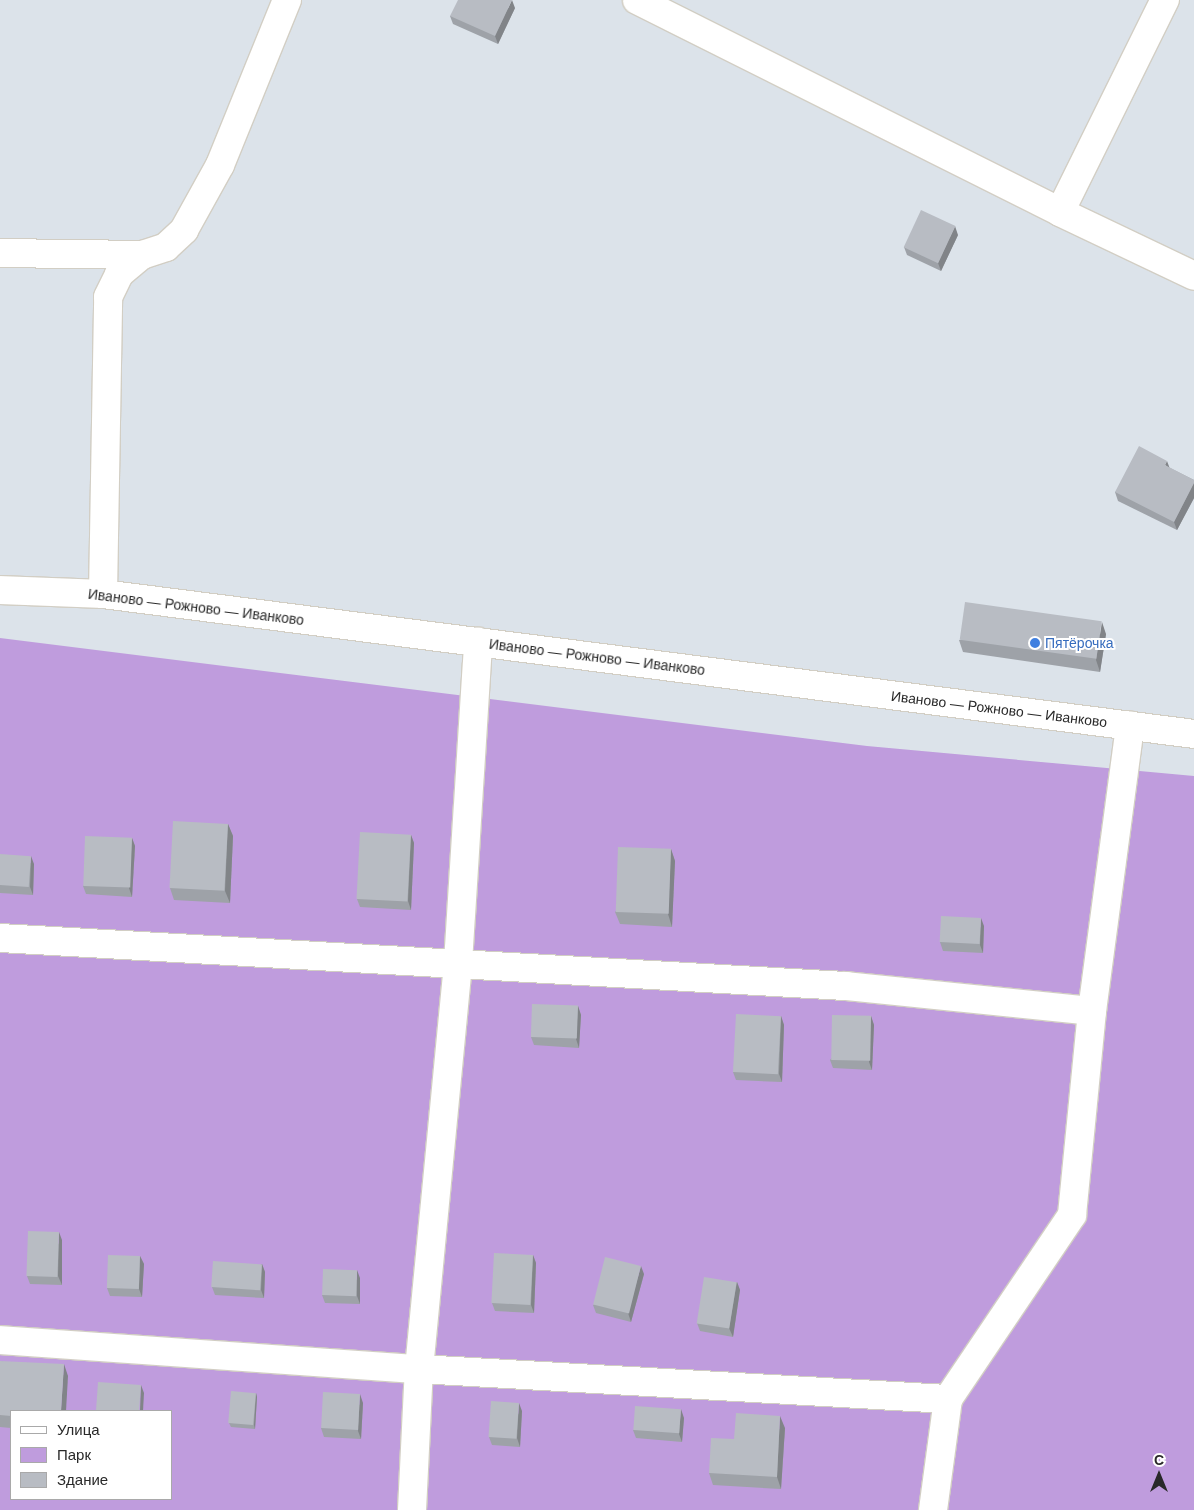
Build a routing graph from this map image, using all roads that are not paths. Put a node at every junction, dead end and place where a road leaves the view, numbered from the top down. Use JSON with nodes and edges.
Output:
{"nodes":[{"id":1,"x":287,"y":0,"type":"edge"},
{"id":2,"x":637,"y":0,"type":"edge"},
{"id":3,"x":1165,"y":0,"type":"edge"},
{"id":4,"x":1060,"y":212,"type":"junction"},
{"id":5,"x":0,"y":253,"type":"edge"},
{"id":6,"x":142,"y":255,"type":"junction"},
{"id":7,"x":1194,"y":276,"type":"edge"},
{"id":8,"x":0,"y":590,"type":"edge"},
{"id":9,"x":103,"y":594,"type":"junction"},
{"id":10,"x":478,"y":642,"type":"junction"},
{"id":11,"x":1130,"y":726,"type":"junction"},
{"id":12,"x":1194,"y":734,"type":"edge"},
{"id":13,"x":0,"y":938,"type":"edge"},
{"id":14,"x":458,"y":963,"type":"junction"},
{"id":15,"x":1092,"y":1011,"type":"junction"},
{"id":16,"x":0,"y":1340,"type":"edge"},
{"id":17,"x":419,"y":1368,"type":"junction"},
{"id":18,"x":948,"y":1399,"type":"junction"},
{"id":19,"x":412,"y":1510,"type":"edge"},
{"id":20,"x":933,"y":1510,"type":"edge"}],
"edges":[{"from":1,"to":6,"type":"street"},
{"from":2,"to":4,"type":"street"},
{"from":3,"to":4,"type":"street"},
{"from":4,"to":7,"type":"street"},
{"from":5,"to":6,"type":"street"},
{"from":6,"to":9,"type":"street"},
{"from":8,"to":9,"type":"street","name":"Иваново — Рожново — Иванково"},
{"from":9,"to":10,"type":"street","name":"Иваново — Рожново — Иванково"},
{"from":10,"to":11,"type":"street","name":"Иваново — Рожново — Иванково"},
{"from":10,"to":14,"type":"street"},
{"from":11,"to":12,"type":"street","name":"Иваново — Рожново — Иванково"},
{"from":11,"to":15,"type":"street"},
{"from":13,"to":14,"type":"street"},
{"from":14,"to":15,"type":"street"},
{"from":14,"to":17,"type":"street"},
{"from":15,"to":18,"type":"street"},
{"from":16,"to":17,"type":"street"},
{"from":17,"to":18,"type":"street"},
{"from":17,"to":19,"type":"street"},
{"from":18,"to":20,"type":"street"}]}
